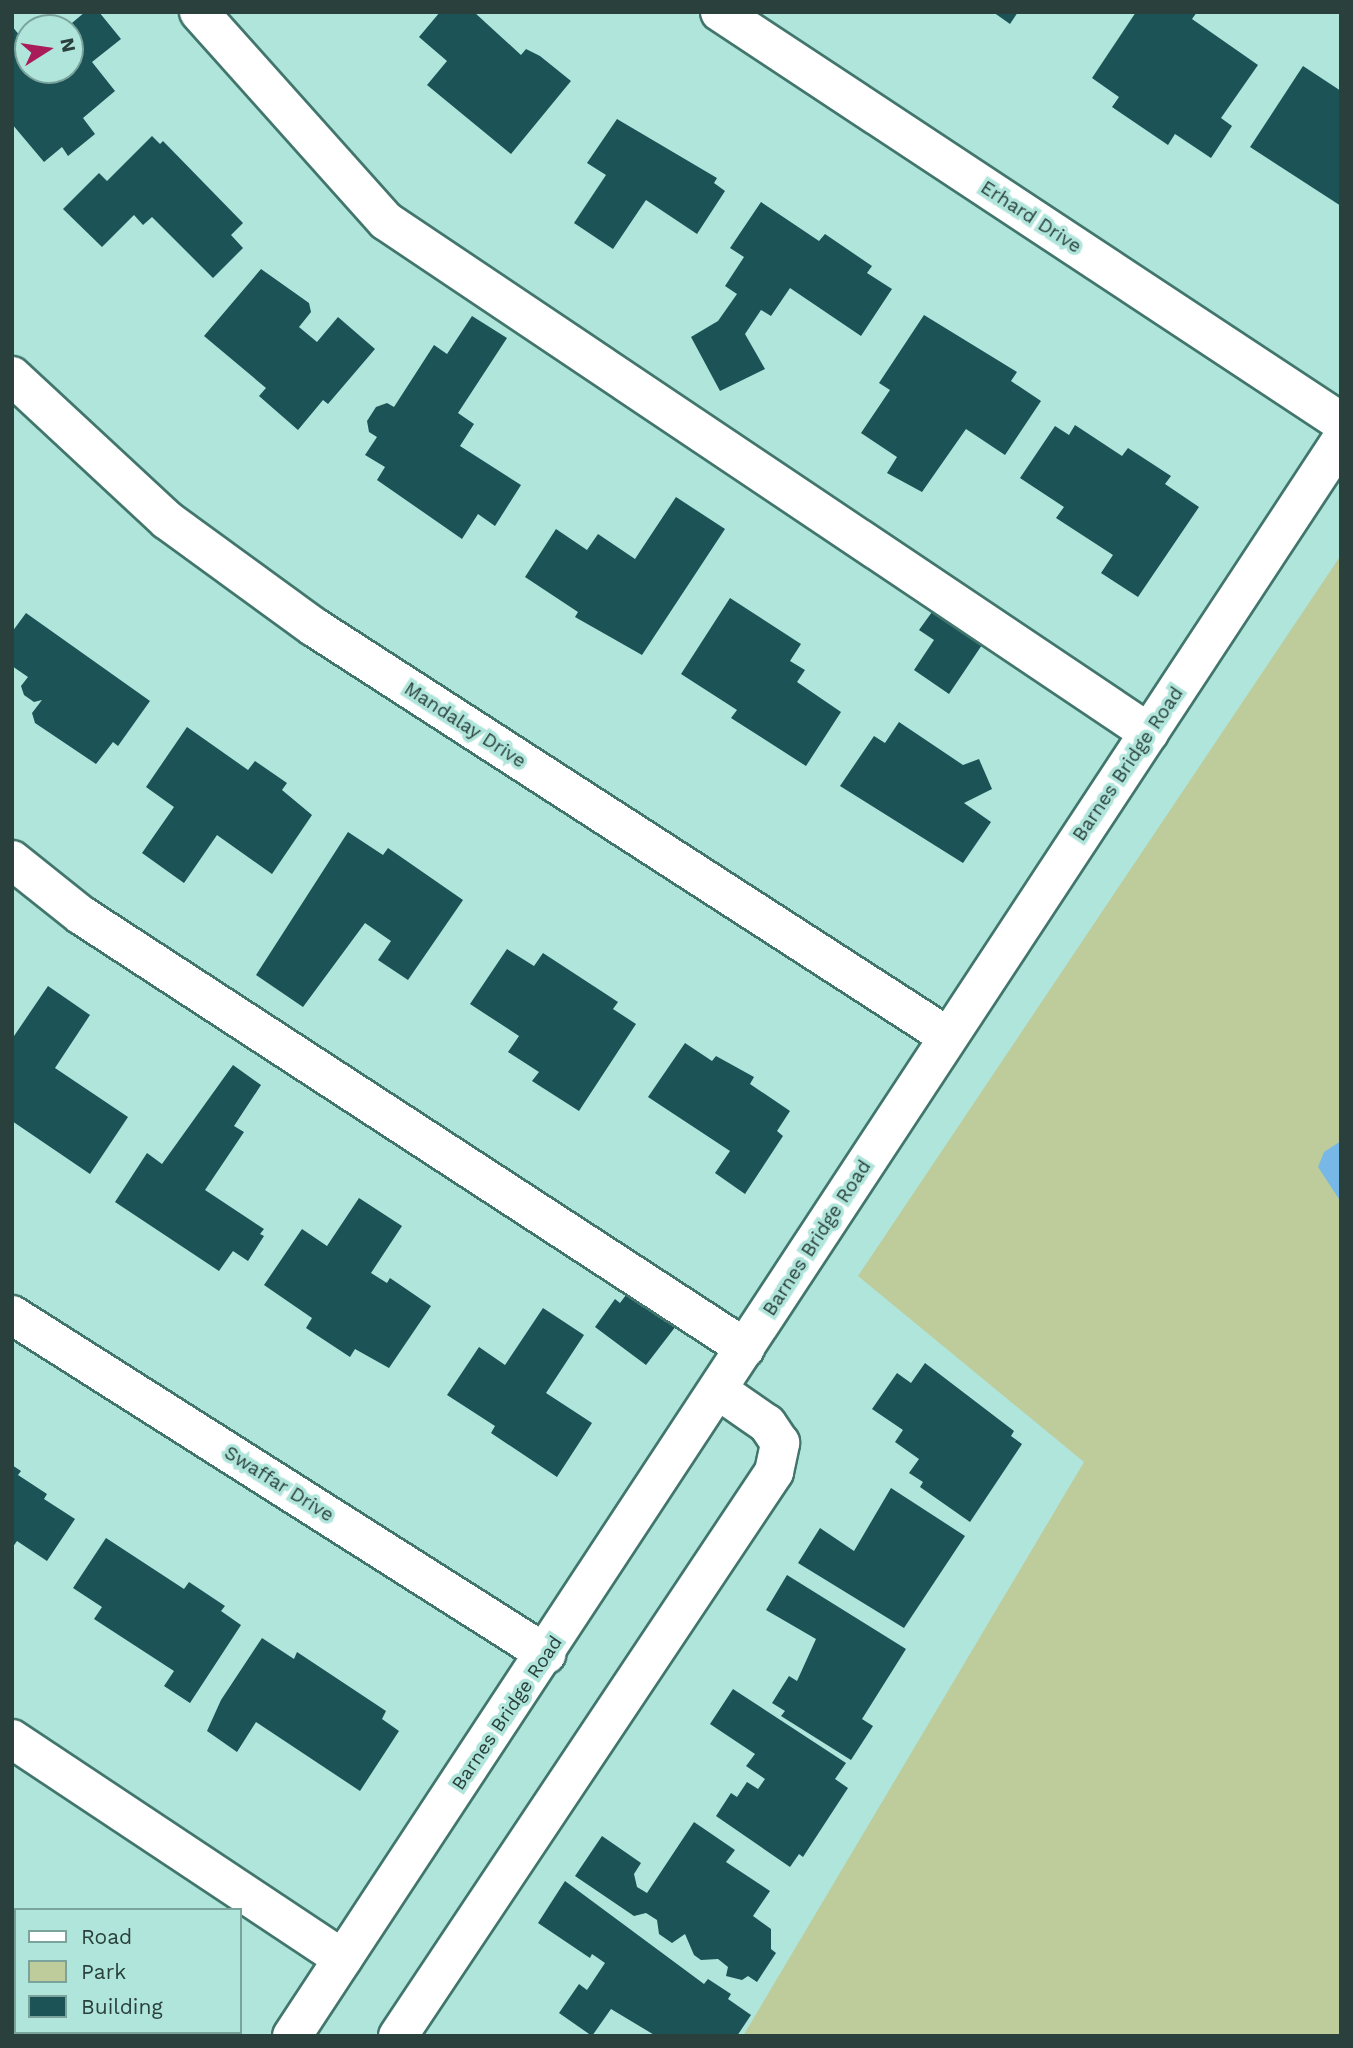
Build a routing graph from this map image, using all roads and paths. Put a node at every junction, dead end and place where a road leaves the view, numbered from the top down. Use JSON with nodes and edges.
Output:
{"nodes":[{"id":1,"x":199,"y":12,"type":"edge"},
{"id":2,"x":720,"y":12,"type":"edge"},
{"id":3,"x":12,"y":376,"type":"edge"},
{"id":4,"x":1341,"y":422,"type":"edge"},
{"id":5,"x":1341,"y":440,"type":"edge"},
{"id":6,"x":1149,"y":733,"type":"junction"},
{"id":7,"x":12,"y":860,"type":"edge"},
{"id":8,"x":947,"y":1036,"type":"junction"},
{"id":9,"x":12,"y":1314,"type":"edge"},
{"id":10,"x":745,"y":1348,"type":"junction"},
{"id":11,"x":718,"y":1390,"type":"junction"},
{"id":12,"x":546,"y":1654,"type":"junction"},
{"id":13,"x":12,"y":1739,"type":"edge"},
{"id":14,"x":344,"y":1959,"type":"junction"},
{"id":15,"x":292,"y":2036,"type":"edge"},
{"id":16,"x":398,"y":2036,"type":"edge"}],
"edges":[{"from":1,"to":6,"type":"street"},
{"from":2,"to":4,"type":"street","name":"Erhard Drive"},
{"from":3,"to":8,"type":"street","name":"Mandalay Drive"},
{"from":5,"to":6,"type":"street","name":"Barnes Bridge Road"},
{"from":6,"to":8,"type":"street","name":"Barnes Bridge Road"},
{"from":7,"to":10,"type":"street"},
{"from":8,"to":10,"type":"street","name":"Barnes Bridge Road"},
{"from":9,"to":12,"type":"street","name":"Swaffar Drive"},
{"from":10,"to":11,"type":"street","name":"Barnes Bridge Road"},
{"from":11,"to":12,"type":"street","name":"Barnes Bridge Road"},
{"from":11,"to":16,"type":"street"},
{"from":12,"to":14,"type":"street","name":"Barnes Bridge Road"},
{"from":13,"to":14,"type":"street"},
{"from":14,"to":15,"type":"street","name":"Barnes Bridge Road"}]}
